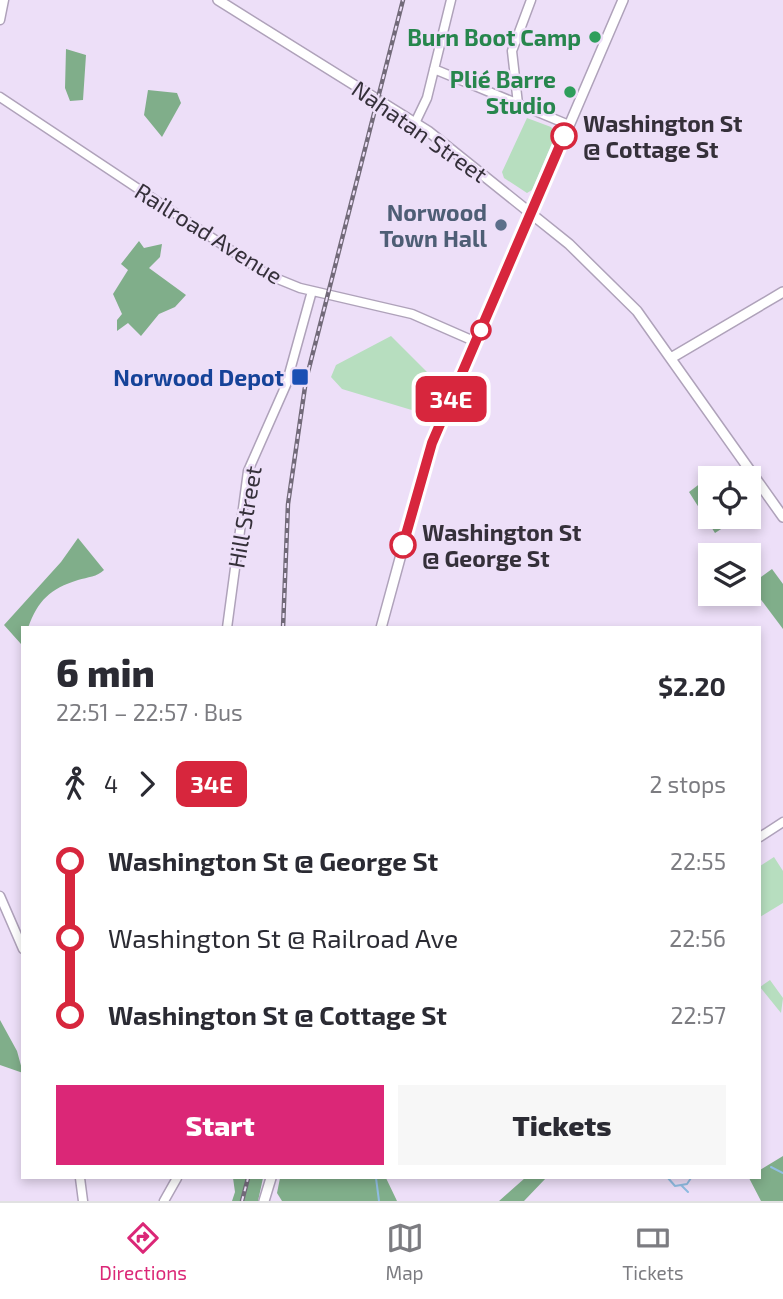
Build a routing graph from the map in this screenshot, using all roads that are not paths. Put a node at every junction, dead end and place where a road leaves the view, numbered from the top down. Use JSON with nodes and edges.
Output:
{"nodes":[{"id":1,"x":4,"y":0,"type":"edge"},
{"id":2,"x":218,"y":0,"type":"edge"},
{"id":3,"x":451,"y":0,"type":"edge"},
{"id":4,"x":531,"y":0,"type":"edge"},
{"id":5,"x":623,"y":0,"type":"edge"},
{"id":6,"x":0,"y":20,"type":"edge"},
{"id":7,"x":434,"y":69,"type":"junction"},
{"id":8,"x":0,"y":97,"type":"edge"},
{"id":9,"x":518,"y":104,"type":"junction"},
{"id":10,"x":415,"y":123,"type":"junction"},
{"id":11,"x":569,"y":125,"type":"junction"},
{"id":12,"x":540,"y":191,"type":"junction"},
{"id":13,"x":507,"y":194,"type":"junction"},
{"id":14,"x":530,"y":215,"type":"junction"},
{"id":15,"x":312,"y":290,"type":"junction"},
{"id":16,"x":783,"y":292,"type":"edge"},
{"id":17,"x":476,"y":342,"type":"junction"},
{"id":18,"x":671,"y":358,"type":"junction"},
{"id":19,"x":783,"y":517,"type":"edge"},
{"id":20,"x":227,"y":626,"type":"edge"},
{"id":21,"x":382,"y":626,"type":"edge"},
{"id":22,"x":783,"y":822,"type":"edge"},
{"id":23,"x":761,"y":836,"type":"edge"},
{"id":24,"x":0,"y":896,"type":"edge"},
{"id":25,"x":21,"y":944,"type":"edge"},
{"id":26,"x":80,"y":1179,"type":"edge"},
{"id":27,"x":176,"y":1179,"type":"edge"},
{"id":28,"x":271,"y":1179,"type":"edge"},
{"id":29,"x":83,"y":1201,"type":"edge"},
{"id":30,"x":164,"y":1201,"type":"edge"},
{"id":31,"x":264,"y":1201,"type":"edge"}],
"edges":[{"from":1,"to":6,"type":"street"},
{"from":2,"to":10,"type":"main road","name":"Nahatan Street"},
{"from":3,"to":7,"type":"street"},
{"from":4,"to":9,"type":"street"},
{"from":5,"to":11,"type":"main road"},
{"from":7,"to":9,"type":"street"},
{"from":7,"to":10,"type":"street"},
{"from":8,"to":15,"type":"street","name":"Railroad Avenue"},
{"from":9,"to":11,"type":"street"},
{"from":10,"to":13,"type":"main road","name":"Nahatan Street"},
{"from":11,"to":12,"type":"main road"},
{"from":12,"to":13,"type":"main road"},
{"from":12,"to":14,"type":"main road"},
{"from":13,"to":14,"type":"main road","name":"Nahatan Street"},
{"from":14,"to":17,"type":"main road"},
{"from":14,"to":18,"type":"main road","name":"Nahatan Street"},
{"from":15,"to":17,"type":"street","name":"Railroad Avenue"},
{"from":15,"to":20,"type":"street","name":"Hill Street"},
{"from":16,"to":18,"type":"main road"},
{"from":17,"to":21,"type":"main road"},
{"from":18,"to":19,"type":"main road","name":"Nahatan Street"},
{"from":22,"to":23,"type":"street"},
{"from":24,"to":25,"type":"street"},
{"from":26,"to":29,"type":"street"},
{"from":27,"to":30,"type":"street"},
{"from":28,"to":31,"type":"main road"}]}
